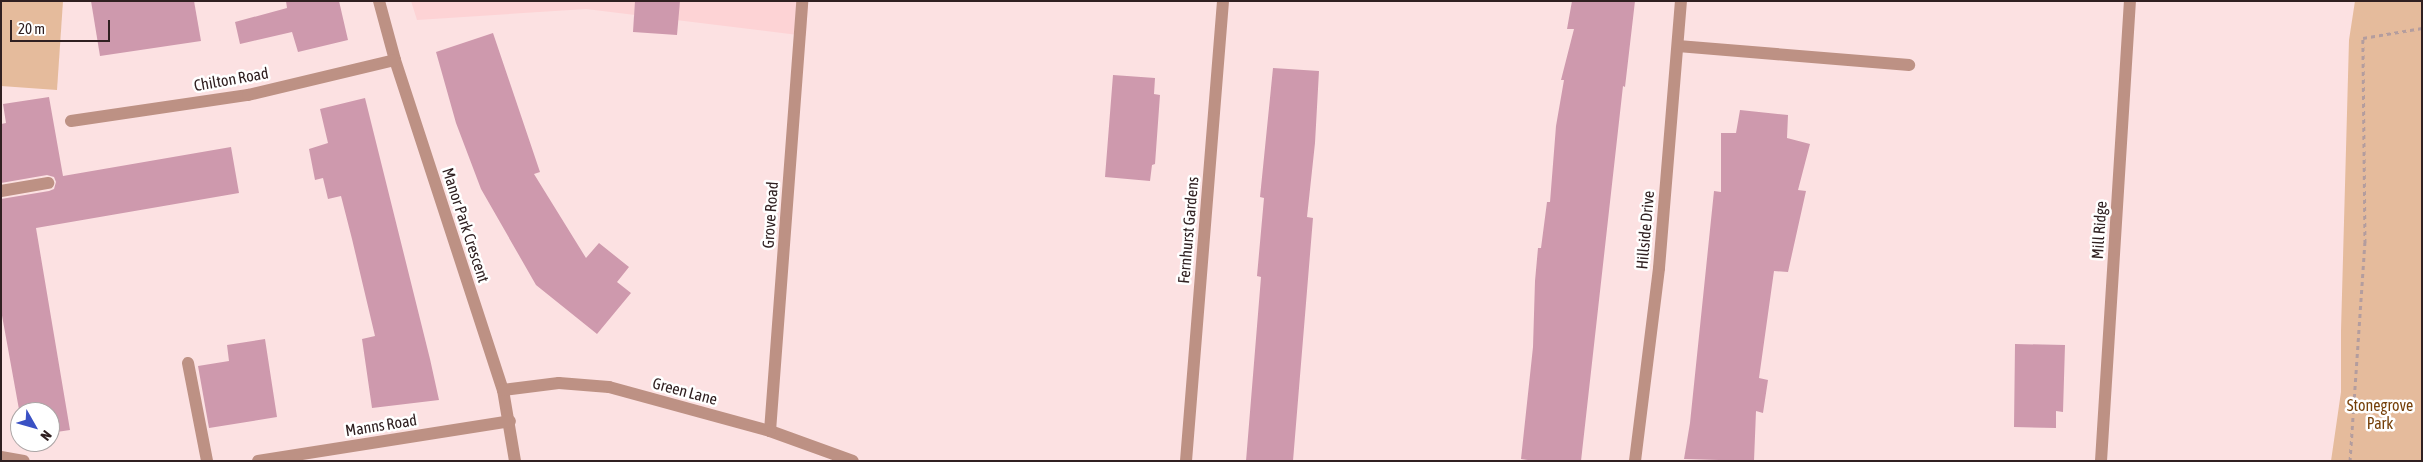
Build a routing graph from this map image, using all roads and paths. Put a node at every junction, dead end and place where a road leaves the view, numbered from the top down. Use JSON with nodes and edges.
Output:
{"nodes":[{"id":1,"x":379,"y":1,"type":"edge"},
{"id":2,"x":802,"y":1,"type":"edge"},
{"id":3,"x":1223,"y":1,"type":"edge"},
{"id":4,"x":1681,"y":1,"type":"edge"},
{"id":5,"x":2130,"y":1,"type":"edge"},
{"id":6,"x":2422,"y":28,"type":"edge"},
{"id":7,"x":1678,"y":46,"type":"junction"},
{"id":8,"x":396,"y":60,"type":"junction"},
{"id":9,"x":1909,"y":65,"type":"dead end"},
{"id":10,"x":71,"y":121,"type":"dead end"},
{"id":11,"x":48,"y":183,"type":"dead end"},
{"id":12,"x":1,"y":191,"type":"edge"},
{"id":13,"x":188,"y":363,"type":"dead end"},
{"id":14,"x":503,"y":390,"type":"junction"},
{"id":15,"x":510,"y":421,"type":"junction"},
{"id":16,"x":770,"y":431,"type":"junction"},
{"id":17,"x":1,"y":457,"type":"edge"},
{"id":18,"x":24,"y":461,"type":"edge"},
{"id":19,"x":207,"y":461,"type":"edge"},
{"id":20,"x":258,"y":461,"type":"edge"},
{"id":21,"x":515,"y":461,"type":"edge"},
{"id":22,"x":853,"y":461,"type":"edge"},
{"id":23,"x":1186,"y":461,"type":"edge"},
{"id":24,"x":1635,"y":461,"type":"edge"},
{"id":25,"x":2101,"y":461,"type":"edge"},
{"id":26,"x":2350,"y":461,"type":"edge"}],
"edges":[{"from":1,"to":8,"type":"street","name":"Manor Park Crescent"},
{"from":2,"to":16,"type":"street","name":"Grove Road"},
{"from":3,"to":23,"type":"street","name":"Fernhurst Gardens"},
{"from":4,"to":7,"type":"street","name":"Hillside Drive"},
{"from":5,"to":25,"type":"street","name":"Mill Ridge"},
{"from":6,"to":26,"type":"path"},
{"from":7,"to":9,"type":"street"},
{"from":7,"to":24,"type":"street","name":"Hillside Drive"},
{"from":8,"to":10,"type":"street","name":"Chilton Road"},
{"from":8,"to":14,"type":"street","name":"Manor Park Crescent"},
{"from":11,"to":12,"type":"street"},
{"from":13,"to":19,"type":"street"},
{"from":14,"to":15,"type":"street","name":"Manor Park Crescent"},
{"from":14,"to":16,"type":"street","name":"Green Lane"},
{"from":15,"to":20,"type":"street","name":"Manns Road"},
{"from":15,"to":21,"type":"street","name":"Manor Park Crescent"},
{"from":16,"to":22,"type":"street","name":"Green Lane"},
{"from":17,"to":18,"type":"street"}]}
